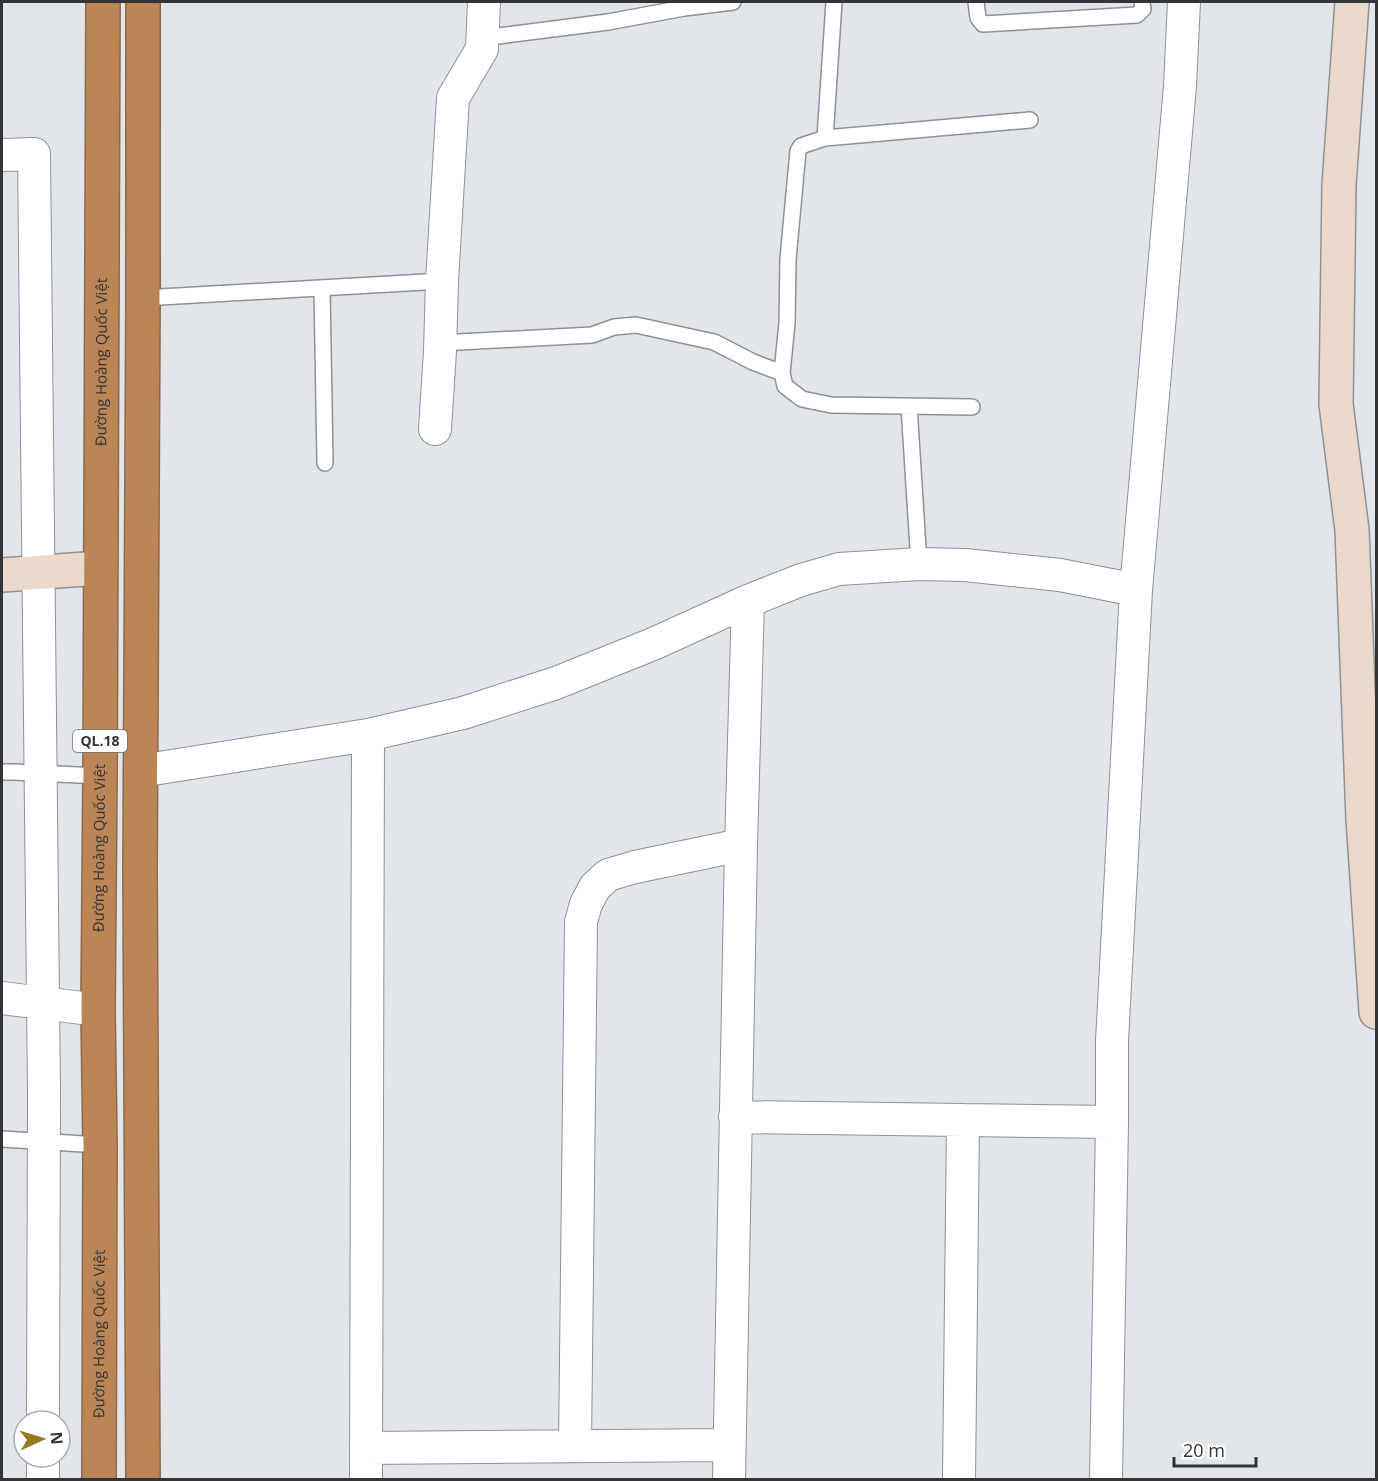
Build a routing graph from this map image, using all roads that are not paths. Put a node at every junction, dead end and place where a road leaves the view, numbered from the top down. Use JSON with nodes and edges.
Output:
{"nodes":[{"id":1,"x":103,"y":2,"type":"edge"},
{"id":2,"x":143,"y":2,"type":"edge"},
{"id":3,"x":484,"y":2,"type":"edge"},
{"id":4,"x":733,"y":2,"type":"edge"},
{"id":5,"x":834,"y":2,"type":"edge"},
{"id":6,"x":976,"y":2,"type":"edge"},
{"id":7,"x":1142,"y":2,"type":"edge"},
{"id":8,"x":1184,"y":2,"type":"edge"},
{"id":9,"x":1353,"y":2,"type":"edge"},
{"id":10,"x":483,"y":38,"type":"junction"},
{"id":11,"x":1030,"y":120,"type":"dead end"},
{"id":12,"x":825,"y":138,"type":"junction"},
{"id":13,"x":2,"y":155,"type":"edge"},
{"id":14,"x":442,"y":281,"type":"junction"},
{"id":15,"x":322,"y":288,"type":"junction"},
{"id":16,"x":143,"y":297,"type":"junction"},
{"id":17,"x":440,"y":343,"type":"junction"},
{"id":18,"x":782,"y":373,"type":"junction"},
{"id":19,"x":102,"y":388,"type":"junction"},
{"id":20,"x":142,"y":389,"type":"junction"},
{"id":21,"x":909,"y":406,"type":"junction"},
{"id":22,"x":972,"y":407,"type":"dead end"},
{"id":23,"x":435,"y":429,"type":"dead end"},
{"id":24,"x":324,"y":462,"type":"dead end"},
{"id":25,"x":919,"y":564,"type":"junction"},
{"id":26,"x":100,"y":568,"type":"junction"},
{"id":27,"x":39,"y":572,"type":"junction"},
{"id":28,"x":2,"y":575,"type":"edge"},
{"id":29,"x":1136,"y":590,"type":"junction"},
{"id":30,"x":748,"y":601,"type":"junction"},
{"id":31,"x":368,"y":735,"type":"junction"},
{"id":32,"x":140,"y":771,"type":"junction"},
{"id":33,"x":2,"y":772,"type":"edge"},
{"id":34,"x":41,"y":773,"type":"junction"},
{"id":35,"x":100,"y":776,"type":"junction"},
{"id":36,"x":741,"y":845,"type":"junction"},
{"id":37,"x":2,"y":998,"type":"edge"},
{"id":38,"x":43,"y":1003,"type":"junction"},
{"id":39,"x":98,"y":1010,"type":"junction"},
{"id":40,"x":1377,"y":1012,"type":"edge"},
{"id":41,"x":735,"y":1117,"type":"junction"},
{"id":42,"x":963,"y":1120,"type":"junction"},
{"id":43,"x":1112,"y":1122,"type":"junction"},
{"id":44,"x":2,"y":1139,"type":"edge"},
{"id":45,"x":44,"y":1142,"type":"junction"},
{"id":46,"x":100,"y":1145,"type":"junction"},
{"id":47,"x":43,"y":1409,"type":"edge"},
{"id":48,"x":729,"y":1445,"type":"junction"},
{"id":49,"x":575,"y":1446,"type":"junction"},
{"id":50,"x":366,"y":1448,"type":"junction"},
{"id":51,"x":99,"y":1479,"type":"edge"},
{"id":52,"x":143,"y":1479,"type":"edge"},
{"id":53,"x":366,"y":1479,"type":"edge"},
{"id":54,"x":729,"y":1479,"type":"edge"},
{"id":55,"x":959,"y":1479,"type":"edge"},
{"id":56,"x":1106,"y":1479,"type":"edge"}],
"edges":[{"from":1,"to":19,"type":"highway","name":"Đường Hoàng Quốc Việt","number":"QL.18"},
{"from":2,"to":16,"type":"highway","number":"QL.18"},
{"from":3,"to":10,"type":"street"},
{"from":4,"to":10,"type":"lane"},
{"from":5,"to":12,"type":"lane"},
{"from":6,"to":7,"type":"lane"},
{"from":8,"to":29,"type":"street"},
{"from":9,"to":40,"type":"street"},
{"from":10,"to":14,"type":"street"},
{"from":11,"to":12,"type":"lane"},
{"from":12,"to":18,"type":"lane"},
{"from":13,"to":27,"type":"street"},
{"from":14,"to":15,"type":"lane"},
{"from":14,"to":17,"type":"street"},
{"from":15,"to":16,"type":"lane"},
{"from":15,"to":24,"type":"lane"},
{"from":16,"to":20,"type":"highway","number":"QL.18"},
{"from":17,"to":18,"type":"lane"},
{"from":17,"to":23,"type":"street"},
{"from":18,"to":21,"type":"lane"},
{"from":19,"to":20,"type":"highway"},
{"from":19,"to":26,"type":"highway","name":"Đường Hoàng Quốc Việt","number":"QL.18"},
{"from":20,"to":32,"type":"highway","number":"QL.18"},
{"from":21,"to":22,"type":"lane"},
{"from":21,"to":25,"type":"lane"},
{"from":25,"to":29,"type":"street"},
{"from":25,"to":30,"type":"street"},
{"from":26,"to":27,"type":"street"},
{"from":26,"to":35,"type":"highway","name":"Đường Hoàng Quốc Việt","number":"QL.18"},
{"from":27,"to":28,"type":"street"},
{"from":27,"to":34,"type":"street"},
{"from":29,"to":43,"type":"street"},
{"from":30,"to":31,"type":"street"},
{"from":30,"to":36,"type":"street"},
{"from":31,"to":32,"type":"street"},
{"from":31,"to":50,"type":"street"},
{"from":32,"to":52,"type":"highway","number":"QL.18"},
{"from":33,"to":34,"type":"lane"},
{"from":34,"to":35,"type":"lane"},
{"from":34,"to":38,"type":"street"},
{"from":35,"to":39,"type":"highway","name":"Đường Hoàng Quốc Việt","number":"QL.18"},
{"from":36,"to":41,"type":"street"},
{"from":36,"to":49,"type":"street"},
{"from":37,"to":38,"type":"street"},
{"from":38,"to":39,"type":"street"},
{"from":38,"to":45,"type":"street"},
{"from":39,"to":46,"type":"highway","name":"Đường Hoàng Quốc Việt","number":"QL.18"},
{"from":41,"to":42,"type":"street"},
{"from":41,"to":48,"type":"street"},
{"from":42,"to":43,"type":"street"},
{"from":42,"to":55,"type":"street"},
{"from":43,"to":56,"type":"street"},
{"from":44,"to":45,"type":"lane"},
{"from":45,"to":46,"type":"lane"},
{"from":45,"to":47,"type":"street"},
{"from":46,"to":51,"type":"highway","name":"Đường Hoàng Quốc Việt","number":"QL.18"},
{"from":48,"to":49,"type":"street"},
{"from":48,"to":54,"type":"street"},
{"from":49,"to":50,"type":"street"},
{"from":50,"to":53,"type":"street"}]}
